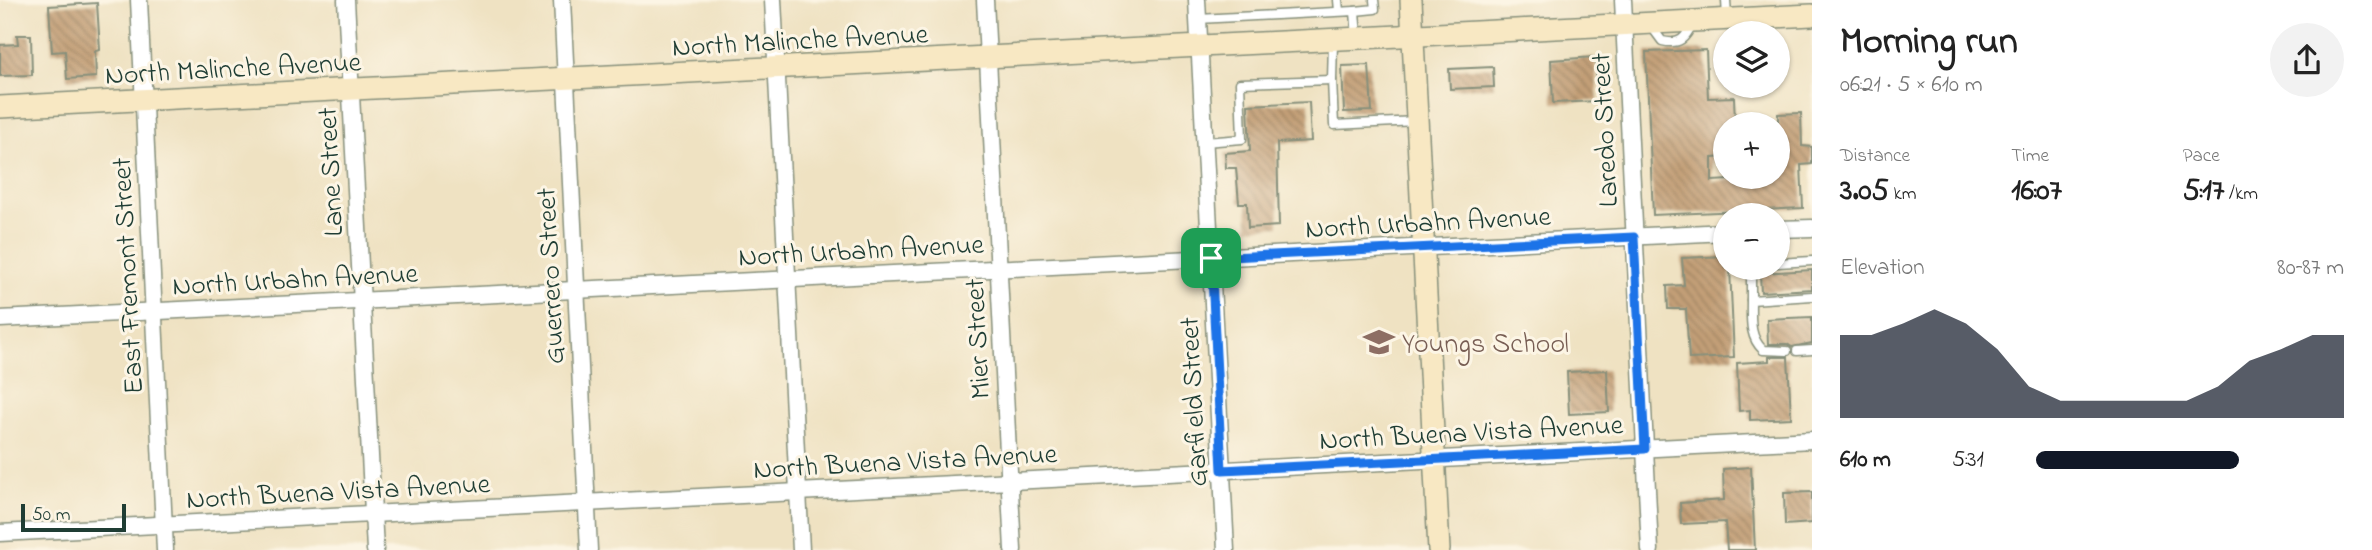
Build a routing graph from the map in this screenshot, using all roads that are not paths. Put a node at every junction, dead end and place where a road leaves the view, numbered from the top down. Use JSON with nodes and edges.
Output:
{"nodes":[{"id":1,"x":139,"y":0,"type":"edge"},
{"id":2,"x":346,"y":0,"type":"edge"},
{"id":3,"x":562,"y":0,"type":"edge"},
{"id":4,"x":773,"y":0,"type":"edge"},
{"id":5,"x":985,"y":0,"type":"edge"},
{"id":6,"x":1197,"y":0,"type":"edge"},
{"id":7,"x":1338,"y":0,"type":"edge"},
{"id":8,"x":1374,"y":0,"type":"edge"},
{"id":9,"x":1411,"y":0,"type":"edge"},
{"id":10,"x":1623,"y":0,"type":"edge"},
{"id":11,"x":1726,"y":10,"type":"edge"},
{"id":12,"x":1339,"y":11,"type":"junction"},
{"id":13,"x":1355,"y":11,"type":"junction"},
{"id":14,"x":1812,"y":15,"type":"edge"},
{"id":15,"x":1198,"y":19,"type":"junction"},
{"id":16,"x":1624,"y":25,"type":"junction"},
{"id":17,"x":1413,"y":36,"type":"junction"},
{"id":18,"x":1357,"y":38,"type":"junction"},
{"id":19,"x":1333,"y":39,"type":"junction"},
{"id":20,"x":1200,"y":46,"type":"junction"},
{"id":21,"x":988,"y":57,"type":"junction"},
{"id":22,"x":777,"y":68,"type":"junction"},
{"id":23,"x":566,"y":79,"type":"junction"},
{"id":24,"x":1332,"y":80,"type":"junction"},
{"id":25,"x":351,"y":89,"type":"junction"},
{"id":26,"x":144,"y":100,"type":"junction"},
{"id":27,"x":0,"y":107,"type":"edge"},
{"id":28,"x":1417,"y":121,"type":"junction"},
{"id":29,"x":1205,"y":142,"type":"junction"},
{"id":30,"x":1812,"y":228,"type":"edge"},
{"id":31,"x":1790,"y":229,"type":"edge"},
{"id":32,"x":1713,"y":233,"type":"edge"},
{"id":33,"x":1634,"y":237,"type":"junction"},
{"id":34,"x":1423,"y":247,"type":"junction"},
{"id":35,"x":1211,"y":258,"type":"junction"},
{"id":36,"x":1812,"y":261,"type":"edge"},
{"id":37,"x":1790,"y":262,"type":"edge"},
{"id":38,"x":998,"y":269,"type":"junction"},
{"id":39,"x":787,"y":279,"type":"junction"},
{"id":40,"x":1751,"y":280,"type":"edge"},
{"id":41,"x":576,"y":290,"type":"junction"},
{"id":42,"x":1812,"y":296,"type":"edge"},
{"id":43,"x":1751,"y":300,"type":"junction"},
{"id":44,"x":362,"y":301,"type":"junction"},
{"id":45,"x":154,"y":311,"type":"junction"},
{"id":46,"x":0,"y":319,"type":"edge"},
{"id":47,"x":1812,"y":350,"type":"edge"},
{"id":48,"x":1787,"y":351,"type":"dead end"},
{"id":49,"x":1797,"y":351,"type":"dead end"},
{"id":50,"x":1812,"y":440,"type":"edge"},
{"id":51,"x":1645,"y":449,"type":"junction"},
{"id":52,"x":1434,"y":460,"type":"junction"},
{"id":53,"x":1222,"y":470,"type":"junction"},
{"id":54,"x":1009,"y":481,"type":"junction"},
{"id":55,"x":798,"y":492,"type":"junction"},
{"id":56,"x":587,"y":503,"type":"junction"},
{"id":57,"x":373,"y":514,"type":"junction"},
{"id":58,"x":164,"y":525,"type":"junction"},
{"id":59,"x":0,"y":533,"type":"edge"},
{"id":60,"x":165,"y":550,"type":"edge"},
{"id":61,"x":375,"y":550,"type":"edge"},
{"id":62,"x":589,"y":550,"type":"edge"},
{"id":63,"x":801,"y":550,"type":"edge"},
{"id":64,"x":1013,"y":550,"type":"edge"},
{"id":65,"x":1226,"y":550,"type":"edge"},
{"id":66,"x":1439,"y":550,"type":"edge"},
{"id":67,"x":1650,"y":550,"type":"edge"}],
"edges":[{"from":1,"to":26,"type":"street","name":"East Fremont Street"},
{"from":2,"to":25,"type":"street","name":"Lane Street"},
{"from":3,"to":23,"type":"street","name":"Guerrero Street"},
{"from":4,"to":22,"type":"street"},
{"from":5,"to":21,"type":"street","name":"Mier Street"},
{"from":6,"to":15,"type":"street","name":"Garfield Street"},
{"from":7,"to":12,"type":"lane"},
{"from":8,"to":13,"type":"lane"},
{"from":9,"to":17,"type":"main road"},
{"from":10,"to":16,"type":"street","name":"Laredo Street"},
{"from":11,"to":14,"type":"main road","name":"North Malinche Avenue"},
{"from":11,"to":16,"type":"main road","name":"North Malinche Avenue"},
{"from":12,"to":13,"type":"lane"},
{"from":12,"to":15,"type":"lane"},
{"from":13,"to":18,"type":"lane"},
{"from":15,"to":20,"type":"street","name":"Garfield Street"},
{"from":16,"to":17,"type":"main road","name":"North Malinche Avenue"},
{"from":16,"to":33,"type":"street","name":"Laredo Street"},
{"from":17,"to":18,"type":"main road","name":"North Malinche Avenue"},
{"from":17,"to":28,"type":"main road"},
{"from":18,"to":19,"type":"main road","name":"North Malinche Avenue"},
{"from":19,"to":20,"type":"main road","name":"North Malinche Avenue"},
{"from":19,"to":24,"type":"lane"},
{"from":20,"to":21,"type":"main road","name":"North Malinche Avenue"},
{"from":20,"to":29,"type":"street","name":"Garfield Street"},
{"from":21,"to":22,"type":"main road","name":"North Malinche Avenue"},
{"from":21,"to":38,"type":"street","name":"Mier Street"},
{"from":22,"to":23,"type":"main road","name":"North Malinche Avenue"},
{"from":22,"to":39,"type":"street"},
{"from":23,"to":25,"type":"main road","name":"North Malinche Avenue"},
{"from":23,"to":41,"type":"street","name":"Guerrero Street"},
{"from":24,"to":28,"type":"lane"},
{"from":24,"to":29,"type":"lane"},
{"from":25,"to":26,"type":"main road","name":"North Malinche Avenue"},
{"from":25,"to":44,"type":"street","name":"Lane Street"},
{"from":26,"to":27,"type":"main road","name":"North Malinche Avenue"},
{"from":26,"to":45,"type":"street","name":"East Fremont Street"},
{"from":28,"to":34,"type":"main road"},
{"from":29,"to":35,"type":"street","name":"Garfield Street"},
{"from":30,"to":31,"type":"street"},
{"from":32,"to":33,"type":"street","name":"North Urbahn Avenue"},
{"from":33,"to":34,"type":"street","name":"North Urbahn Avenue"},
{"from":33,"to":51,"type":"street","name":"Laredo Street"},
{"from":34,"to":35,"type":"street","name":"North Urbahn Avenue"},
{"from":34,"to":52,"type":"main road"},
{"from":35,"to":38,"type":"street","name":"North Urbahn Avenue"},
{"from":35,"to":53,"type":"street","name":"Garfield Street"},
{"from":36,"to":37,"type":"lane"},
{"from":38,"to":39,"type":"street","name":"North Urbahn Avenue"},
{"from":38,"to":54,"type":"street","name":"Mier Street"},
{"from":39,"to":41,"type":"street","name":"North Urbahn Avenue"},
{"from":39,"to":55,"type":"street"},
{"from":40,"to":43,"type":"lane"},
{"from":41,"to":44,"type":"street","name":"North Urbahn Avenue"},
{"from":41,"to":56,"type":"street","name":"Guerrero Street"},
{"from":42,"to":43,"type":"lane"},
{"from":43,"to":48,"type":"lane"},
{"from":44,"to":45,"type":"street","name":"North Urbahn Avenue"},
{"from":44,"to":57,"type":"street","name":"Lane Street"},
{"from":45,"to":46,"type":"street","name":"North Urbahn Avenue"},
{"from":45,"to":58,"type":"street","name":"East Fremont Street"},
{"from":47,"to":49,"type":"lane"},
{"from":50,"to":51,"type":"street","name":"North Buena Vista Avenue"},
{"from":51,"to":52,"type":"street","name":"North Buena Vista Avenue"},
{"from":51,"to":67,"type":"street","name":"Laredo Street"},
{"from":52,"to":53,"type":"street","name":"North Buena Vista Avenue"},
{"from":52,"to":66,"type":"main road"},
{"from":53,"to":54,"type":"street","name":"North Buena Vista Avenue"},
{"from":53,"to":65,"type":"street","name":"Garfield Street"},
{"from":54,"to":55,"type":"street","name":"North Buena Vista Avenue"},
{"from":54,"to":64,"type":"street","name":"Mier Street"},
{"from":55,"to":56,"type":"street","name":"North Buena Vista Avenue"},
{"from":55,"to":63,"type":"street"},
{"from":56,"to":57,"type":"street","name":"North Buena Vista Avenue"},
{"from":56,"to":62,"type":"street","name":"Guerrero Street"},
{"from":57,"to":58,"type":"street","name":"North Buena Vista Avenue"},
{"from":57,"to":61,"type":"street","name":"Lane Street"},
{"from":58,"to":59,"type":"street","name":"North Buena Vista Avenue"},
{"from":58,"to":60,"type":"street","name":"East Fremont Street"}]}
